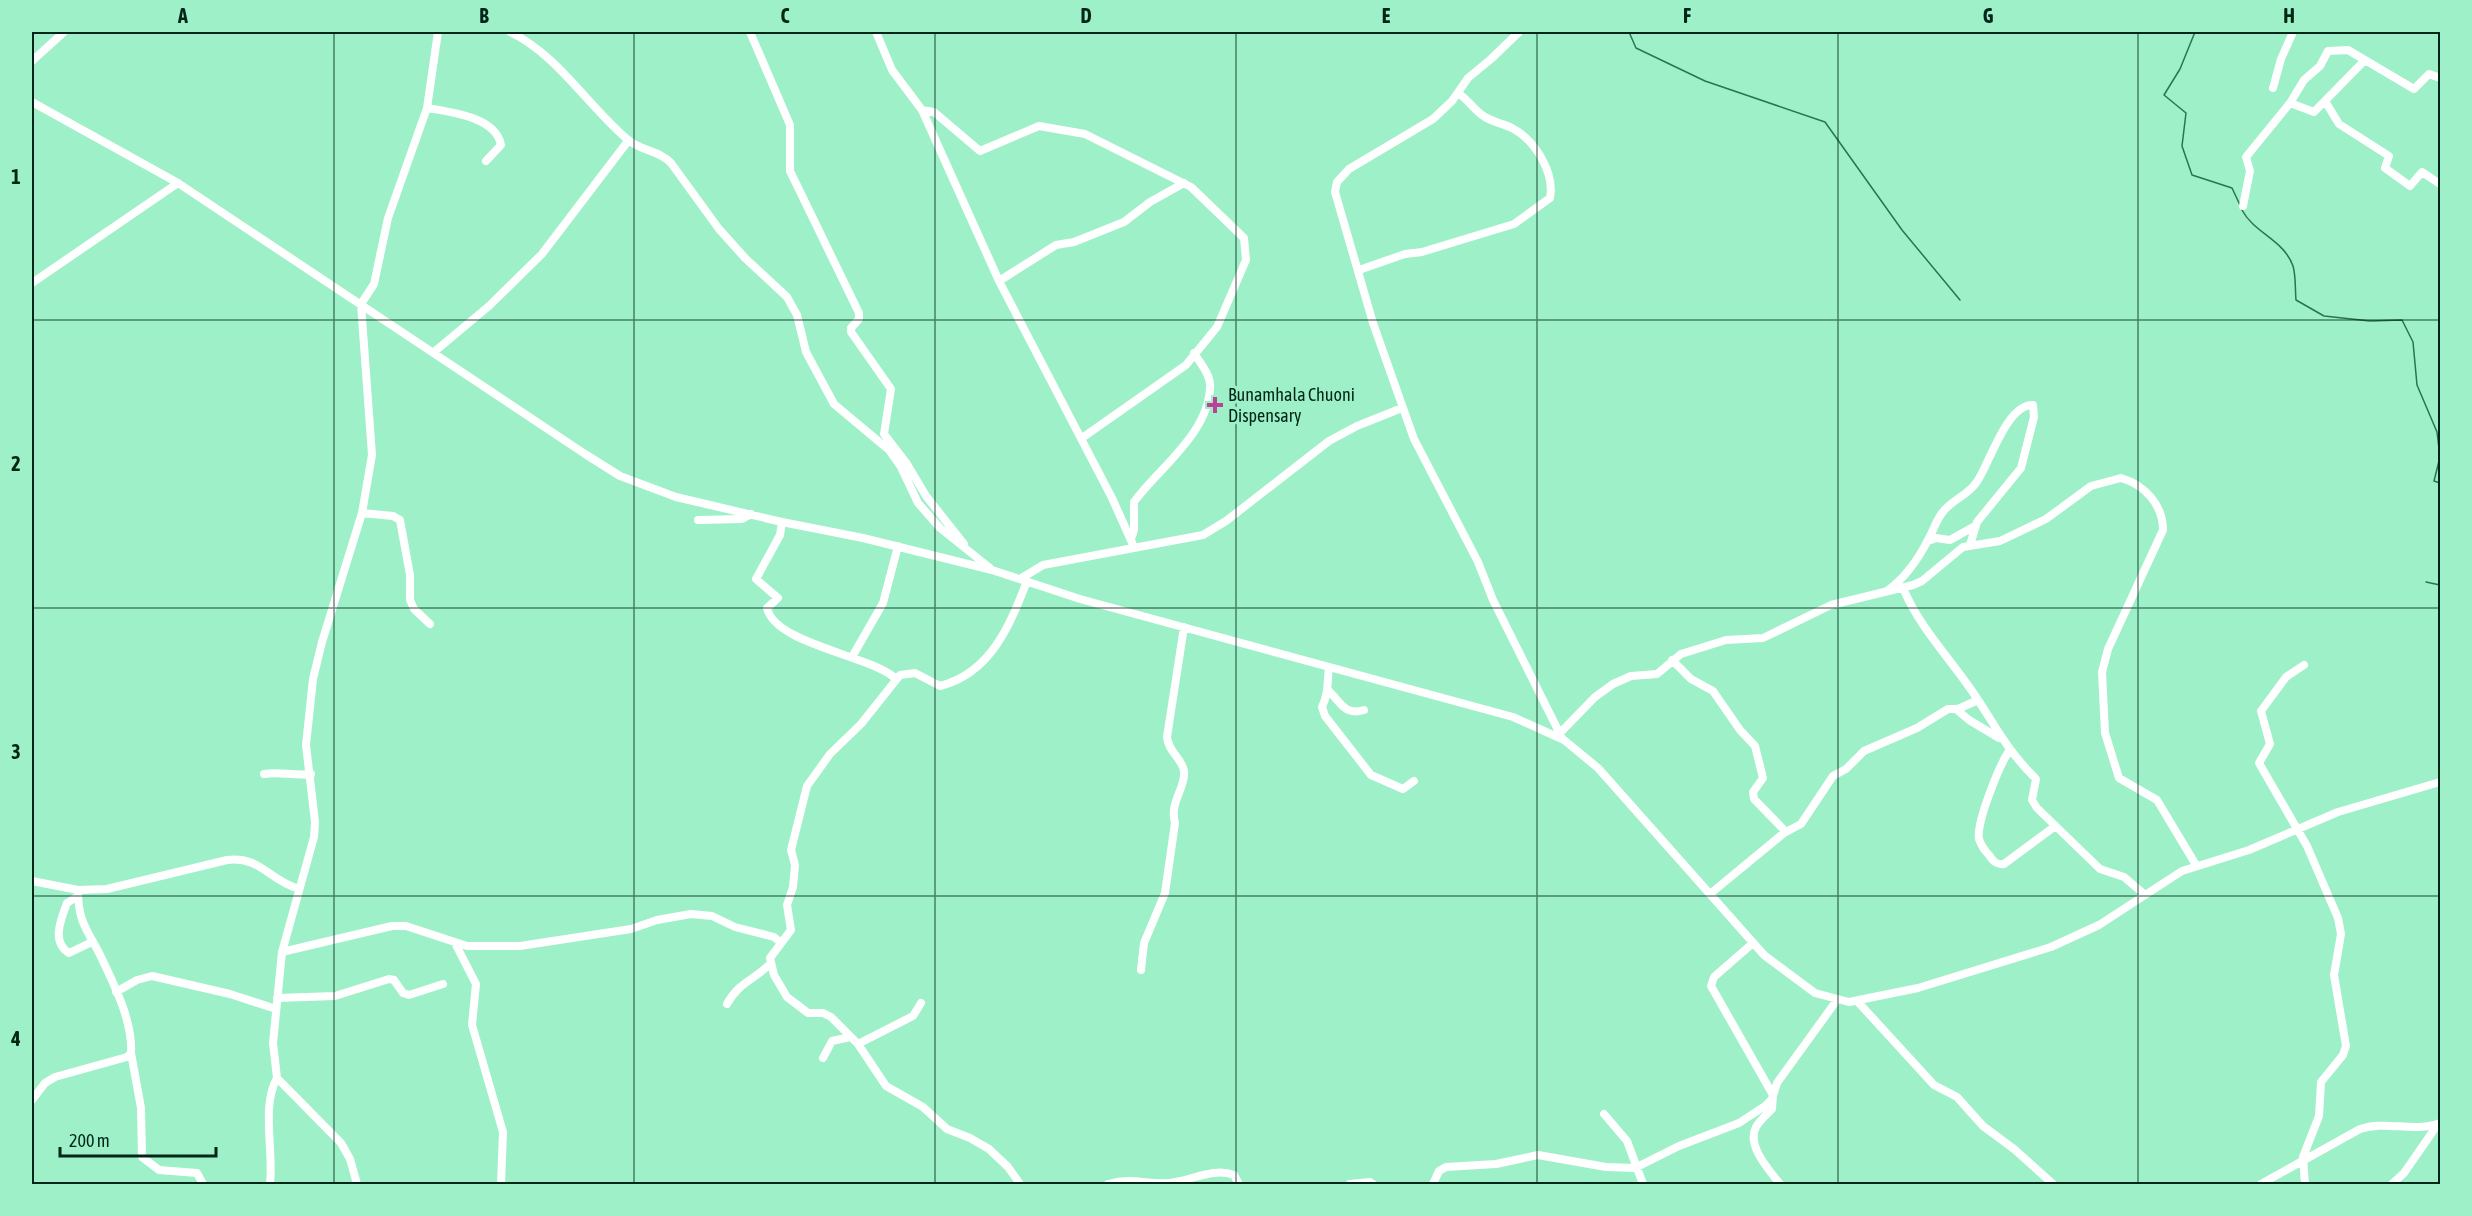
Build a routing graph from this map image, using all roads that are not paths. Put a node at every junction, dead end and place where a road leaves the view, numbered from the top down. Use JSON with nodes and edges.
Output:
{"nodes":[{"id":1,"x":64,"y":32,"type":"edge"},
{"id":2,"x":438,"y":32,"type":"edge"},
{"id":3,"x":510,"y":32,"type":"edge"},
{"id":4,"x":750,"y":32,"type":"edge"},
{"id":5,"x":876,"y":32,"type":"edge"},
{"id":6,"x":1519,"y":32,"type":"edge"},
{"id":7,"x":2293,"y":32,"type":"edge"},
{"id":8,"x":2366,"y":60,"type":"junction"},
{"id":9,"x":32,"y":61,"type":"edge"},
{"id":10,"x":2440,"y":78,"type":"edge"},
{"id":11,"x":2273,"y":88,"type":"dead end"},
{"id":12,"x":1458,"y":93,"type":"junction"},
{"id":13,"x":2325,"y":101,"type":"junction"},
{"id":14,"x":32,"y":102,"type":"edge"},
{"id":15,"x":2289,"y":103,"type":"junction"},
{"id":16,"x":427,"y":108,"type":"junction"},
{"id":17,"x":922,"y":110,"type":"junction"},
{"id":18,"x":628,"y":141,"type":"junction"},
{"id":19,"x":486,"y":161,"type":"dead end"},
{"id":20,"x":178,"y":183,"type":"junction"},
{"id":21,"x":1184,"y":183,"type":"junction"},
{"id":22,"x":2440,"y":184,"type":"edge"},
{"id":23,"x":2243,"y":206,"type":"dead end"},
{"id":24,"x":1359,"y":270,"type":"junction"},
{"id":25,"x":999,"y":280,"type":"junction"},
{"id":26,"x":32,"y":283,"type":"edge"},
{"id":27,"x":361,"y":304,"type":"junction"},
{"id":28,"x":434,"y":352,"type":"junction"},
{"id":29,"x":1194,"y":353,"type":"junction"},
{"id":30,"x":1402,"y":408,"type":"junction"},
{"id":31,"x":1082,"y":438,"type":"junction"},
{"id":32,"x":362,"y":513,"type":"junction"},
{"id":33,"x":751,"y":514,"type":"junction"},
{"id":34,"x":698,"y":520,"type":"dead end"},
{"id":35,"x":782,"y":522,"type":"junction"},
{"id":36,"x":1976,"y":525,"type":"junction"},
{"id":37,"x":1928,"y":541,"type":"junction"},
{"id":38,"x":1133,"y":543,"type":"junction"},
{"id":39,"x":1970,"y":545,"type":"junction"},
{"id":40,"x":898,"y":546,"type":"junction"},
{"id":41,"x":970,"y":552,"type":"junction"},
{"id":42,"x":992,"y":570,"type":"junction"},
{"id":43,"x":1024,"y":580,"type":"junction"},
{"id":44,"x":1903,"y":588,"type":"junction"},
{"id":45,"x":1883,"y":594,"type":"junction"},
{"id":46,"x":430,"y":624,"type":"dead end"},
{"id":47,"x":1184,"y":627,"type":"junction"},
{"id":48,"x":852,"y":657,"type":"junction"},
{"id":49,"x":1672,"y":660,"type":"junction"},
{"id":50,"x":2304,"y":665,"type":"dead end"},
{"id":51,"x":1329,"y":667,"type":"junction"},
{"id":52,"x":895,"y":678,"type":"junction"},
{"id":53,"x":1329,"y":691,"type":"junction"},
{"id":54,"x":1978,"y":700,"type":"junction"},
{"id":55,"x":1956,"y":709,"type":"junction"},
{"id":56,"x":1364,"y":710,"type":"dead end"},
{"id":57,"x":1561,"y":736,"type":"junction"},
{"id":58,"x":2000,"y":738,"type":"junction"},
{"id":59,"x":2009,"y":752,"type":"junction"},
{"id":60,"x":264,"y":774,"type":"dead end"},
{"id":61,"x":311,"y":774,"type":"junction"},
{"id":62,"x":1414,"y":781,"type":"dead end"},
{"id":63,"x":2440,"y":782,"type":"edge"},
{"id":64,"x":2054,"y":827,"type":"junction"},
{"id":65,"x":2298,"y":829,"type":"junction"},
{"id":66,"x":1786,"y":832,"type":"junction"},
{"id":67,"x":2196,"y":865,"type":"junction"},
{"id":68,"x":32,"y":881,"type":"edge"},
{"id":69,"x":299,"y":889,"type":"junction"},
{"id":70,"x":78,"y":893,"type":"junction"},
{"id":71,"x":1710,"y":894,"type":"junction"},
{"id":72,"x":2144,"y":894,"type":"junction"},
{"id":73,"x":92,"y":942,"type":"junction"},
{"id":74,"x":780,"y":942,"type":"junction"},
{"id":75,"x":455,"y":943,"type":"junction"},
{"id":76,"x":1754,"y":943,"type":"junction"},
{"id":77,"x":282,"y":952,"type":"junction"},
{"id":78,"x":770,"y":963,"type":"junction"},
{"id":79,"x":1141,"y":970,"type":"dead end"},
{"id":80,"x":444,"y":984,"type":"dead end"},
{"id":81,"x":116,"y":992,"type":"junction"},
{"id":82,"x":277,"y":998,"type":"junction"},
{"id":83,"x":1837,"y":1000,"type":"junction"},
{"id":84,"x":1858,"y":1002,"type":"junction"},
{"id":85,"x":921,"y":1003,"type":"dead end"},
{"id":86,"x":727,"y":1004,"type":"dead end"},
{"id":87,"x":276,"y":1009,"type":"junction"},
{"id":88,"x":850,"y":1037,"type":"junction"},
{"id":89,"x":858,"y":1044,"type":"junction"},
{"id":90,"x":131,"y":1053,"type":"junction"},
{"id":91,"x":823,"y":1058,"type":"dead end"},
{"id":92,"x":277,"y":1078,"type":"junction"},
{"id":93,"x":1773,"y":1095,"type":"junction"},
{"id":94,"x":32,"y":1100,"type":"edge"},
{"id":95,"x":1604,"y":1114,"type":"dead end"},
{"id":96,"x":2439,"y":1123,"type":"edge"},
{"id":97,"x":2303,"y":1161,"type":"junction"},
{"id":98,"x":1635,"y":1168,"type":"junction"},
{"id":99,"x":203,"y":1185,"type":"edge"},
{"id":100,"x":270,"y":1185,"type":"edge"},
{"id":101,"x":357,"y":1185,"type":"edge"},
{"id":102,"x":501,"y":1185,"type":"edge"},
{"id":103,"x":1020,"y":1185,"type":"edge"},
{"id":104,"x":1108,"y":1185,"type":"edge"},
{"id":105,"x":1239,"y":1185,"type":"edge"},
{"id":106,"x":1350,"y":1185,"type":"edge"},
{"id":107,"x":1373,"y":1185,"type":"edge"},
{"id":108,"x":1433,"y":1185,"type":"edge"},
{"id":109,"x":1643,"y":1185,"type":"edge"},
{"id":110,"x":1780,"y":1185,"type":"edge"},
{"id":111,"x":2053,"y":1185,"type":"edge"},
{"id":112,"x":2261,"y":1185,"type":"edge"},
{"id":113,"x":2305,"y":1185,"type":"edge"},
{"id":114,"x":2392,"y":1185,"type":"edge"}],
"edges":[{"from":1,"to":9,"type":"street"},
{"from":2,"to":16,"type":"street"},
{"from":3,"to":18,"type":"street"},
{"from":4,"to":41,"type":"street"},
{"from":5,"to":17,"type":"street"},
{"from":6,"to":12,"type":"street"},
{"from":7,"to":11,"type":"street"},
{"from":8,"to":10,"type":"street"},
{"from":8,"to":13,"type":"street"},
{"from":8,"to":15,"type":"street"},
{"from":12,"to":24,"type":"street"},
{"from":12,"to":24,"type":"street"},
{"from":13,"to":15,"type":"street"},
{"from":13,"to":22,"type":"street"},
{"from":14,"to":20,"type":"street"},
{"from":15,"to":23,"type":"street"},
{"from":16,"to":19,"type":"street"},
{"from":16,"to":27,"type":"street"},
{"from":17,"to":21,"type":"street"},
{"from":17,"to":25,"type":"street"},
{"from":18,"to":28,"type":"street"},
{"from":18,"to":41,"type":"street"},
{"from":20,"to":26,"type":"street"},
{"from":20,"to":27,"type":"street"},
{"from":21,"to":25,"type":"street"},
{"from":21,"to":29,"type":"street"},
{"from":24,"to":30,"type":"street"},
{"from":25,"to":31,"type":"street"},
{"from":27,"to":28,"type":"street"},
{"from":27,"to":32,"type":"street"},
{"from":28,"to":33,"type":"street"},
{"from":29,"to":31,"type":"street"},
{"from":29,"to":38,"type":"street"},
{"from":30,"to":38,"type":"street"},
{"from":30,"to":57,"type":"street"},
{"from":31,"to":38,"type":"street"},
{"from":32,"to":46,"type":"street"},
{"from":32,"to":61,"type":"street"},
{"from":33,"to":34,"type":"street"},
{"from":33,"to":35,"type":"street"},
{"from":35,"to":40,"type":"street"},
{"from":35,"to":48,"type":"street"},
{"from":36,"to":37,"type":"street"},
{"from":36,"to":37,"type":"street"},
{"from":36,"to":39,"type":"street"},
{"from":37,"to":45,"type":"street"},
{"from":38,"to":43,"type":"street"},
{"from":39,"to":44,"type":"street"},
{"from":39,"to":67,"type":"street"},
{"from":40,"to":42,"type":"street"},
{"from":40,"to":48,"type":"street"},
{"from":41,"to":42,"type":"street"},
{"from":42,"to":43,"type":"street"},
{"from":43,"to":47,"type":"street"},
{"from":43,"to":52,"type":"street"},
{"from":44,"to":45,"type":"street"},
{"from":44,"to":54,"type":"street"},
{"from":45,"to":49,"type":"street"},
{"from":47,"to":51,"type":"street"},
{"from":47,"to":79,"type":"street"},
{"from":48,"to":52,"type":"street"},
{"from":49,"to":57,"type":"street"},
{"from":49,"to":66,"type":"street"},
{"from":50,"to":65,"type":"street"},
{"from":51,"to":53,"type":"street"},
{"from":51,"to":57,"type":"street"},
{"from":52,"to":74,"type":"street"},
{"from":53,"to":56,"type":"street"},
{"from":53,"to":62,"type":"street"},
{"from":54,"to":55,"type":"street"},
{"from":54,"to":58,"type":"street"},
{"from":55,"to":58,"type":"street"},
{"from":55,"to":66,"type":"street"},
{"from":57,"to":71,"type":"street"},
{"from":58,"to":59,"type":"street"},
{"from":59,"to":64,"type":"street"},
{"from":59,"to":64,"type":"street"},
{"from":60,"to":61,"type":"street"},
{"from":61,"to":69,"type":"street"},
{"from":63,"to":65,"type":"street"},
{"from":64,"to":72,"type":"street"},
{"from":65,"to":67,"type":"street"},
{"from":65,"to":97,"type":"street"},
{"from":66,"to":71,"type":"street"},
{"from":67,"to":72,"type":"street"},
{"from":68,"to":70,"type":"street"},
{"from":69,"to":70,"type":"street"},
{"from":69,"to":77,"type":"street"},
{"from":70,"to":73,"type":"street"},
{"from":70,"to":73,"type":"street"},
{"from":71,"to":76,"type":"street"},
{"from":72,"to":84,"type":"street"},
{"from":73,"to":81,"type":"street"},
{"from":74,"to":75,"type":"street"},
{"from":74,"to":78,"type":"street"},
{"from":75,"to":77,"type":"street"},
{"from":75,"to":102,"type":"street"},
{"from":76,"to":83,"type":"street"},
{"from":76,"to":93,"type":"street"},
{"from":77,"to":82,"type":"street"},
{"from":78,"to":86,"type":"street"},
{"from":78,"to":88,"type":"street"},
{"from":80,"to":82,"type":"street"},
{"from":81,"to":87,"type":"street"},
{"from":81,"to":90,"type":"street"},
{"from":82,"to":87,"type":"street"},
{"from":83,"to":84,"type":"street"},
{"from":83,"to":93,"type":"street"},
{"from":84,"to":111,"type":"street"},
{"from":85,"to":89,"type":"street"},
{"from":87,"to":92,"type":"street"},
{"from":88,"to":89,"type":"street"},
{"from":88,"to":91,"type":"street"},
{"from":89,"to":103,"type":"street"},
{"from":90,"to":94,"type":"street"},
{"from":90,"to":99,"type":"street"},
{"from":92,"to":100,"type":"street"},
{"from":92,"to":101,"type":"street"},
{"from":93,"to":98,"type":"street"},
{"from":93,"to":110,"type":"street"},
{"from":95,"to":98,"type":"street"},
{"from":96,"to":97,"type":"street"},
{"from":96,"to":114,"type":"street"},
{"from":97,"to":112,"type":"street"},
{"from":97,"to":113,"type":"street"},
{"from":98,"to":108,"type":"street"},
{"from":98,"to":109,"type":"street"},
{"from":104,"to":105,"type":"street"},
{"from":106,"to":107,"type":"street"}]}
